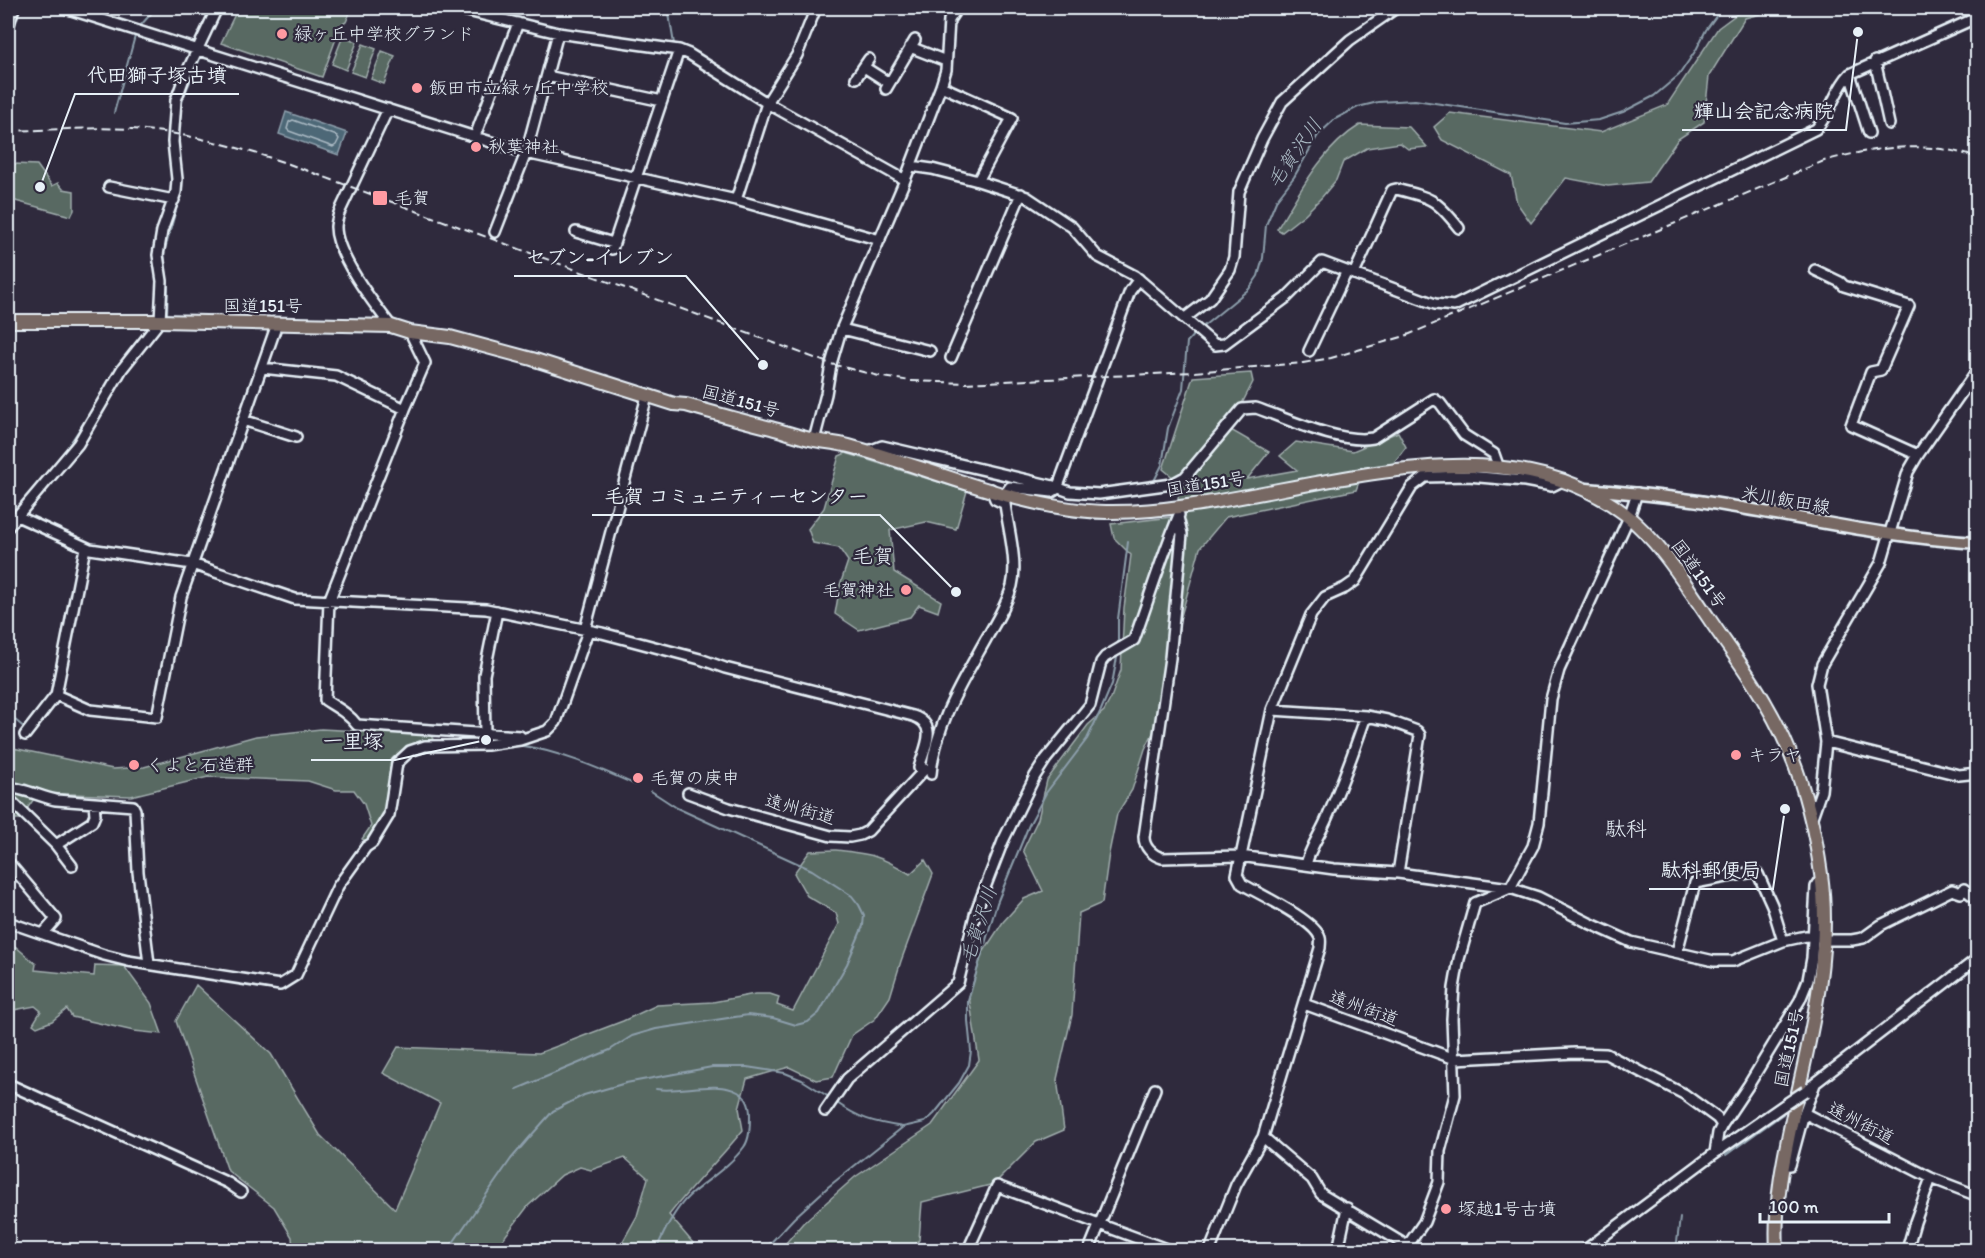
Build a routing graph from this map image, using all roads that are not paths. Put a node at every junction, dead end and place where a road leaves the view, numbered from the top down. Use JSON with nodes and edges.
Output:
{"nodes":[{"id":1,"x":14,"y":8,"type":"edge"},
{"id":2,"x":65,"y":8,"type":"edge"},
{"id":3,"x":216,"y":8,"type":"edge"},
{"id":4,"x":454,"y":8,"type":"edge"},
{"id":5,"x":816,"y":8,"type":"edge"},
{"id":6,"x":957,"y":8,"type":"edge"},
{"id":7,"x":1396,"y":8,"type":"edge"},
{"id":8,"x":1977,"y":17,"type":"edge"},
{"id":9,"x":518,"y":23,"type":"junction"},
{"id":10,"x":8,"y":28,"type":"edge"},
{"id":11,"x":558,"y":33,"type":"junction"},
{"id":12,"x":198,"y":50,"type":"junction"},
{"id":13,"x":679,"y":50,"type":"junction"},
{"id":14,"x":946,"y":61,"type":"junction"},
{"id":15,"x":1875,"y":61,"type":"junction"},
{"id":16,"x":1850,"y":74,"type":"junction"},
{"id":17,"x":547,"y":76,"type":"junction"},
{"id":18,"x":856,"y":78,"type":"dead end"},
{"id":19,"x":941,"y":86,"type":"junction"},
{"id":20,"x":662,"y":101,"type":"junction"},
{"id":21,"x":767,"y":103,"type":"junction"},
{"id":22,"x":388,"y":109,"type":"junction"},
{"id":23,"x":1889,"y":124,"type":"dead end"},
{"id":24,"x":1869,"y":133,"type":"dead end"},
{"id":25,"x":476,"y":136,"type":"junction"},
{"id":26,"x":526,"y":153,"type":"junction"},
{"id":27,"x":911,"y":166,"type":"junction"},
{"id":28,"x":637,"y":178,"type":"junction"},
{"id":29,"x":906,"y":180,"type":"junction"},
{"id":30,"x":978,"y":181,"type":"junction"},
{"id":31,"x":109,"y":187,"type":"dead end"},
{"id":32,"x":1022,"y":194,"type":"junction"},
{"id":33,"x":174,"y":200,"type":"junction"},
{"id":34,"x":736,"y":200,"type":"junction"},
{"id":35,"x":1459,"y":228,"type":"dead end"},
{"id":36,"x":495,"y":232,"type":"dead end"},
{"id":37,"x":576,"y":232,"type":"dead end"},
{"id":38,"x":880,"y":240,"type":"junction"},
{"id":39,"x":1815,"y":270,"type":"dead end"},
{"id":40,"x":1351,"y":272,"type":"junction"},
{"id":41,"x":1139,"y":279,"type":"junction"},
{"id":42,"x":8,"y":321,"type":"edge"},
{"id":43,"x":160,"y":321,"type":"junction"},
{"id":44,"x":1187,"y":321,"type":"junction"},
{"id":45,"x":277,"y":324,"type":"junction"},
{"id":46,"x":391,"y":326,"type":"junction"},
{"id":47,"x":842,"y":329,"type":"junction"},
{"id":48,"x":410,"y":332,"type":"junction"},
{"id":49,"x":930,"y":351,"type":"dead end"},
{"id":50,"x":1309,"y":351,"type":"dead end"},
{"id":51,"x":951,"y":358,"type":"dead end"},
{"id":52,"x":262,"y":368,"type":"junction"},
{"id":53,"x":1977,"y":369,"type":"edge"},
{"id":54,"x":647,"y":396,"type":"junction"},
{"id":55,"x":405,"y":409,"type":"junction"},
{"id":56,"x":243,"y":420,"type":"junction"},
{"id":57,"x":296,"y":437,"type":"dead end"},
{"id":58,"x":814,"y":440,"type":"junction"},
{"id":59,"x":866,"y":452,"type":"junction"},
{"id":60,"x":1918,"y":455,"type":"junction"},
{"id":61,"x":942,"y":459,"type":"junction"},
{"id":62,"x":1499,"y":468,"type":"junction"},
{"id":63,"x":940,"y":474,"type":"junction"},
{"id":64,"x":1564,"y":480,"type":"junction"},
{"id":65,"x":991,"y":489,"type":"junction"},
{"id":66,"x":1057,"y":489,"type":"junction"},
{"id":67,"x":1587,"y":489,"type":"junction"},
{"id":68,"x":1637,"y":493,"type":"junction"},
{"id":69,"x":1005,"y":494,"type":"junction"},
{"id":70,"x":1179,"y":512,"type":"junction"},
{"id":71,"x":16,"y":516,"type":"junction"},
{"id":72,"x":1629,"y":517,"type":"junction"},
{"id":73,"x":8,"y":527,"type":"edge"},
{"id":74,"x":1888,"y":535,"type":"junction"},
{"id":75,"x":1977,"y":543,"type":"edge"},
{"id":76,"x":85,"y":548,"type":"junction"},
{"id":77,"x":192,"y":564,"type":"junction"},
{"id":78,"x":329,"y":601,"type":"junction"},
{"id":79,"x":496,"y":611,"type":"junction"},
{"id":80,"x":588,"y":631,"type":"junction"},
{"id":81,"x":56,"y":695,"type":"junction"},
{"id":82,"x":1272,"y":710,"type":"junction"},
{"id":83,"x":1366,"y":716,"type":"junction"},
{"id":84,"x":25,"y":735,"type":"dead end"},
{"id":85,"x":485,"y":735,"type":"junction"},
{"id":86,"x":532,"y":737,"type":"junction"},
{"id":87,"x":1826,"y":742,"type":"junction"},
{"id":88,"x":1977,"y":773,"type":"edge"},
{"id":89,"x":926,"y":774,"type":"junction"},
{"id":90,"x":10,"y":786,"type":"edge"},
{"id":91,"x":688,"y":794,"type":"dead end"},
{"id":92,"x":94,"y":803,"type":"junction"},
{"id":93,"x":1812,"y":817,"type":"junction"},
{"id":94,"x":56,"y":845,"type":"junction"},
{"id":95,"x":1240,"y":856,"type":"junction"},
{"id":96,"x":8,"y":862,"type":"edge"},
{"id":97,"x":1306,"y":865,"type":"junction"},
{"id":98,"x":72,"y":866,"type":"dead end"},
{"id":99,"x":1398,"y":873,"type":"junction"},
{"id":100,"x":1510,"y":888,"type":"junction"},
{"id":101,"x":1977,"y":900,"type":"edge"},
{"id":102,"x":8,"y":922,"type":"edge"},
{"id":103,"x":43,"y":934,"type":"junction"},
{"id":104,"x":1820,"y":938,"type":"junction"},
{"id":105,"x":1783,"y":940,"type":"junction"},
{"id":106,"x":1677,"y":952,"type":"junction"},
{"id":107,"x":1977,"y":958,"type":"edge"},
{"id":108,"x":149,"y":964,"type":"junction"},
{"id":109,"x":1304,"y":1004,"type":"junction"},
{"id":110,"x":1455,"y":1059,"type":"junction"},
{"id":111,"x":8,"y":1083,"type":"edge"},
{"id":112,"x":1815,"y":1084,"type":"junction"},
{"id":113,"x":1155,"y":1089,"type":"dead end"},
{"id":114,"x":828,"y":1108,"type":"dead end"},
{"id":115,"x":1804,"y":1113,"type":"junction"},
{"id":116,"x":1722,"y":1125,"type":"junction"},
{"id":117,"x":1263,"y":1137,"type":"junction"},
{"id":118,"x":1715,"y":1153,"type":"junction"},
{"id":119,"x":1782,"y":1166,"type":"junction"},
{"id":120,"x":1931,"y":1178,"type":"junction"},
{"id":121,"x":241,"y":1192,"type":"dead end"},
{"id":122,"x":1977,"y":1196,"type":"edge"},
{"id":123,"x":1347,"y":1208,"type":"junction"},
{"id":124,"x":1100,"y":1224,"type":"junction"},
{"id":125,"x":1411,"y":1248,"type":"edge"},
{"id":126,"x":968,"y":1251,"type":"edge"},
{"id":127,"x":1089,"y":1251,"type":"edge"},
{"id":128,"x":1169,"y":1251,"type":"edge"},
{"id":129,"x":1210,"y":1251,"type":"edge"},
{"id":130,"x":1338,"y":1251,"type":"edge"},
{"id":131,"x":1585,"y":1251,"type":"edge"},
{"id":132,"x":1777,"y":1251,"type":"edge"},
{"id":133,"x":1908,"y":1251,"type":"edge"}],
"edges":[{"from":1,"to":10,"type":"street"},
{"from":2,"to":12,"type":"street"},
{"from":3,"to":12,"type":"street"},
{"from":4,"to":9,"type":"street"},
{"from":5,"to":21,"type":"street"},
{"from":6,"to":14,"type":"street"},
{"from":7,"to":44,"type":"street"},
{"from":8,"to":15,"type":"street"},
{"from":9,"to":11,"type":"street"},
{"from":9,"to":25,"type":"street"},
{"from":11,"to":13,"type":"street"},
{"from":11,"to":17,"type":"street"},
{"from":12,"to":22,"type":"street"},
{"from":12,"to":33,"type":"street"},
{"from":13,"to":20,"type":"street"},
{"from":13,"to":21,"type":"street"},
{"from":14,"to":18,"type":"street"},
{"from":14,"to":19,"type":"street"},
{"from":15,"to":16,"type":"street"},
{"from":15,"to":23,"type":"street"},
{"from":16,"to":24,"type":"street"},
{"from":16,"to":40,"type":"street"},
{"from":17,"to":20,"type":"street"},
{"from":17,"to":26,"type":"street"},
{"from":19,"to":27,"type":"street"},
{"from":19,"to":30,"type":"street"},
{"from":20,"to":28,"type":"street"},
{"from":21,"to":29,"type":"street"},
{"from":21,"to":34,"type":"street"},
{"from":22,"to":25,"type":"street"},
{"from":22,"to":46,"type":"street"},
{"from":25,"to":26,"type":"street"},
{"from":26,"to":28,"type":"street"},
{"from":26,"to":36,"type":"street"},
{"from":27,"to":29,"type":"street"},
{"from":27,"to":30,"type":"street"},
{"from":28,"to":34,"type":"street"},
{"from":28,"to":37,"type":"street"},
{"from":29,"to":38,"type":"street"},
{"from":30,"to":32,"type":"street"},
{"from":31,"to":33,"type":"street"},
{"from":32,"to":41,"type":"street"},
{"from":32,"to":51,"type":"street"},
{"from":33,"to":43,"type":"street"},
{"from":34,"to":38,"type":"street"},
{"from":35,"to":40,"type":"street"},
{"from":38,"to":47,"type":"street"},
{"from":39,"to":60,"type":"street"},
{"from":40,"to":44,"type":"street"},
{"from":40,"to":50,"type":"street"},
{"from":41,"to":44,"type":"street"},
{"from":41,"to":66,"type":"street"},
{"from":42,"to":43,"type":"highway","name":"国道151号"},
{"from":43,"to":45,"type":"highway","name":"国道151号"},
{"from":43,"to":71,"type":"street"},
{"from":45,"to":46,"type":"highway","name":"国道151号"},
{"from":45,"to":52,"type":"street"},
{"from":46,"to":48,"type":"highway","name":"国道151号"},
{"from":47,"to":49,"type":"street"},
{"from":47,"to":58,"type":"street"},
{"from":48,"to":54,"type":"highway","name":"国道151号"},
{"from":48,"to":55,"type":"street"},
{"from":52,"to":55,"type":"street"},
{"from":52,"to":56,"type":"street"},
{"from":53,"to":60,"type":"street"},
{"from":54,"to":58,"type":"highway","name":"国道151号"},
{"from":54,"to":80,"type":"street"},
{"from":55,"to":78,"type":"street"},
{"from":56,"to":57,"type":"street"},
{"from":56,"to":77,"type":"street"},
{"from":58,"to":59,"type":"highway","name":"国道151号"},
{"from":59,"to":61,"type":"street"},
{"from":59,"to":63,"type":"highway","name":"国道151号"},
{"from":60,"to":74,"type":"street"},
{"from":61,"to":63,"type":"street"},
{"from":61,"to":66,"type":"street"},
{"from":62,"to":64,"type":"highway","name":"国道151号"},
{"from":62,"to":66,"type":"street"},
{"from":62,"to":70,"type":"highway","name":"国道151号"},
{"from":63,"to":65,"type":"highway","name":"国道151号"},
{"from":64,"to":67,"type":"highway","name":"国道151号"},
{"from":64,"to":82,"type":"street"},
{"from":65,"to":69,"type":"highway","name":"国道151号"},
{"from":65,"to":89,"type":"street","name":"遠州街道"},
{"from":66,"to":69,"type":"street"},
{"from":67,"to":68,"type":"main road","name":"米川飯田線"},
{"from":67,"to":72,"type":"highway","name":"国道151号"},
{"from":68,"to":72,"type":"street"},
{"from":68,"to":74,"type":"main road","name":"米川飯田線"},
{"from":69,"to":70,"type":"highway","name":"国道151号"},
{"from":70,"to":95,"type":"street"},
{"from":70,"to":114,"type":"street"},
{"from":71,"to":73,"type":"street"},
{"from":71,"to":76,"type":"street"},
{"from":72,"to":93,"type":"highway","name":"国道151号"},
{"from":72,"to":100,"type":"street"},
{"from":74,"to":75,"type":"main road","name":"米川飯田線"},
{"from":74,"to":87,"type":"street"},
{"from":76,"to":77,"type":"street"},
{"from":76,"to":81,"type":"street"},
{"from":77,"to":78,"type":"street"},
{"from":77,"to":81,"type":"street"},
{"from":78,"to":79,"type":"street"},
{"from":78,"to":85,"type":"street"},
{"from":79,"to":80,"type":"street"},
{"from":79,"to":85,"type":"street"},
{"from":80,"to":86,"type":"street"},
{"from":80,"to":89,"type":"street"},
{"from":81,"to":84,"type":"street"},
{"from":82,"to":83,"type":"street"},
{"from":82,"to":95,"type":"street"},
{"from":83,"to":97,"type":"street"},
{"from":83,"to":99,"type":"street"},
{"from":85,"to":86,"type":"street"},
{"from":86,"to":108,"type":"street"},
{"from":87,"to":88,"type":"street"},
{"from":87,"to":93,"type":"street"},
{"from":89,"to":91,"type":"street","name":"遠州街道"},
{"from":90,"to":92,"type":"street"},
{"from":90,"to":94,"type":"street"},
{"from":92,"to":94,"type":"street"},
{"from":92,"to":108,"type":"street"},
{"from":93,"to":104,"type":"highway","name":"国道151号"},
{"from":94,"to":98,"type":"street"},
{"from":95,"to":97,"type":"street"},
{"from":95,"to":109,"type":"street","name":"遠州街道"},
{"from":96,"to":103,"type":"street"},
{"from":97,"to":99,"type":"street"},
{"from":99,"to":100,"type":"street"},
{"from":100,"to":106,"type":"street"},
{"from":100,"to":110,"type":"street"},
{"from":101,"to":104,"type":"street"},
{"from":102,"to":103,"type":"street"},
{"from":103,"to":108,"type":"street"},
{"from":104,"to":105,"type":"street"},
{"from":104,"to":116,"type":"street"},
{"from":104,"to":119,"type":"highway","name":"国道151号"},
{"from":105,"to":106,"type":"street"},
{"from":105,"to":106,"type":"street"},
{"from":107,"to":112,"type":"street"},
{"from":109,"to":110,"type":"street","name":"遠州街道"},
{"from":109,"to":117,"type":"street"},
{"from":110,"to":116,"type":"street","name":"遠州街道"},
{"from":110,"to":125,"type":"street"},
{"from":111,"to":121,"type":"street"},
{"from":112,"to":115,"type":"street","name":"遠州街道"},
{"from":112,"to":118,"type":"street","name":"遠州街道","bridge":true},
{"from":113,"to":124,"type":"street"},
{"from":115,"to":119,"type":"street"},
{"from":115,"to":120,"type":"street","name":"遠州街道"},
{"from":116,"to":118,"type":"street"},
{"from":117,"to":123,"type":"street"},
{"from":117,"to":129,"type":"street"},
{"from":118,"to":131,"type":"street","name":"遠州街道"},
{"from":119,"to":132,"type":"highway","name":"国道151号"},
{"from":120,"to":122,"type":"street","name":"遠州街道"},
{"from":120,"to":133,"type":"street"},
{"from":123,"to":125,"type":"street"},
{"from":123,"to":130,"type":"street"},
{"from":124,"to":126,"type":"street"},
{"from":124,"to":127,"type":"street"},
{"from":124,"to":128,"type":"street"}]}
